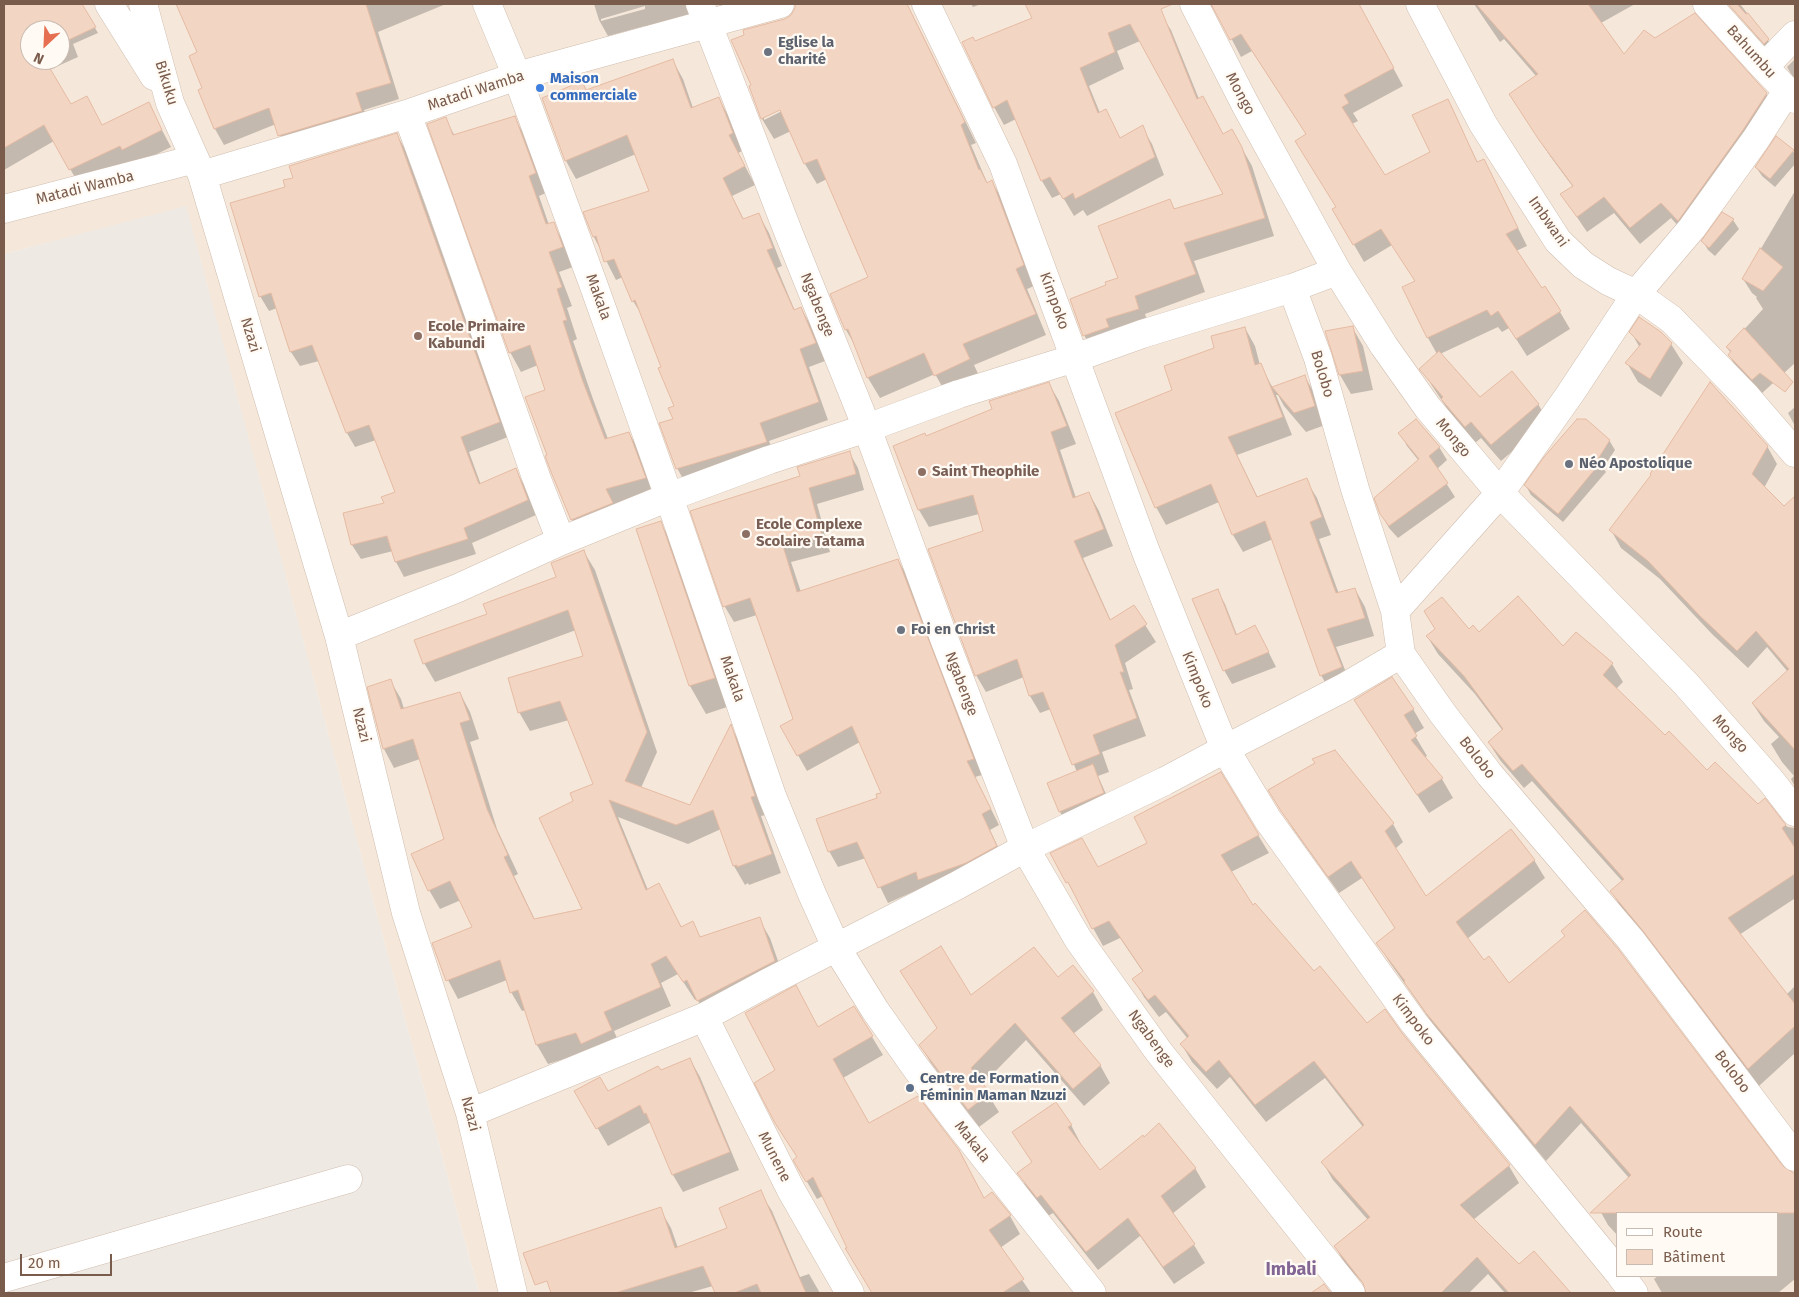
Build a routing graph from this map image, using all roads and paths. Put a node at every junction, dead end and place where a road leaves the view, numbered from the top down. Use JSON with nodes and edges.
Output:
{"nodes":[{"id":1,"x":109,"y":4,"type":"edge"},
{"id":2,"x":142,"y":4,"type":"edge"},
{"id":3,"x":487,"y":4,"type":"edge"},
{"id":4,"x":780,"y":4,"type":"edge"},
{"id":5,"x":926,"y":4,"type":"edge"},
{"id":6,"x":1194,"y":4,"type":"edge"},
{"id":7,"x":1420,"y":4,"type":"edge"},
{"id":8,"x":1707,"y":4,"type":"edge"},
{"id":9,"x":704,"y":14,"type":"edge"},
{"id":10,"x":1795,"y":35,"type":"edge"},
{"id":11,"x":1764,"y":67,"type":"junction"},
{"id":12,"x":517,"y":76,"type":"junction"},
{"id":13,"x":1791,"y":95,"type":"edge"},
{"id":14,"x":170,"y":103,"type":"junction"},
{"id":15,"x":406,"y":114,"type":"junction"},
{"id":16,"x":199,"y":167,"type":"junction"},
{"id":17,"x":4,"y":209,"type":"edge"},
{"id":18,"x":1337,"y":271,"type":"junction"},
{"id":19,"x":1292,"y":288,"type":"junction"},
{"id":20,"x":1636,"y":294,"type":"junction"},
{"id":21,"x":1075,"y":358,"type":"junction"},
{"id":22,"x":867,"y":428,"type":"junction"},
{"id":23,"x":1795,"y":453,"type":"edge"},
{"id":24,"x":1500,"y":492,"type":"junction"},
{"id":25,"x":669,"y":497,"type":"junction"},
{"id":26,"x":561,"y":541,"type":"junction"},
{"id":27,"x":1395,"y":611,"type":"junction"},
{"id":28,"x":339,"y":636,"type":"junction"},
{"id":29,"x":1401,"y":654,"type":"junction"},
{"id":30,"x":1225,"y":749,"type":"junction"},
{"id":31,"x":1795,"y":812,"type":"edge"},
{"id":32,"x":1025,"y":848,"type":"junction"},
{"id":33,"x":836,"y":947,"type":"junction"},
{"id":34,"x":704,"y":1017,"type":"junction"},
{"id":35,"x":470,"y":1113,"type":"junction"},
{"id":36,"x":1795,"y":1156,"type":"edge"},
{"id":37,"x":348,"y":1179,"type":"dead end"},
{"id":38,"x":1616,"y":1270,"type":"edge"},
{"id":39,"x":1622,"y":1277,"type":"edge"},
{"id":40,"x":11,"y":1282,"type":"edge"},
{"id":41,"x":513,"y":1293,"type":"edge"},
{"id":42,"x":850,"y":1293,"type":"edge"},
{"id":43,"x":1092,"y":1293,"type":"edge"},
{"id":44,"x":1351,"y":1293,"type":"edge"},
{"id":45,"x":1634,"y":1293,"type":"edge"}],
"edges":[{"from":1,"to":14,"type":"street"},
{"from":2,"to":14,"type":"street","name":"Bikuku"},
{"from":3,"to":12,"type":"street","name":"Makala"},
{"from":4,"to":9,"type":"street","name":"Matadi Wamba"},
{"from":5,"to":21,"type":"street","name":"Kimpoko"},
{"from":6,"to":18,"type":"street","name":"Mongo"},
{"from":7,"to":20,"type":"street","name":"Imbwani"},
{"from":8,"to":11,"type":"street","name":"Bahumbu"},
{"from":9,"to":12,"type":"street","name":"Matadi Wamba"},
{"from":9,"to":22,"type":"street","name":"Ngabenge"},
{"from":10,"to":11,"type":"street"},
{"from":11,"to":13,"type":"street","name":"Bahumbu"},
{"from":12,"to":15,"type":"street","name":"Matadi Wamba"},
{"from":12,"to":25,"type":"street","name":"Makala"},
{"from":13,"to":20,"type":"street"},
{"from":14,"to":16,"type":"street","name":"Bikuku"},
{"from":15,"to":16,"type":"street","name":"Matadi Wamba"},
{"from":15,"to":26,"type":"street"},
{"from":16,"to":17,"type":"street","name":"Matadi Wamba"},
{"from":16,"to":28,"type":"street","name":"Nzazi"},
{"from":18,"to":19,"type":"street"},
{"from":18,"to":24,"type":"street","name":"Mongo"},
{"from":19,"to":21,"type":"street"},
{"from":19,"to":27,"type":"street","name":"Bolobo"},
{"from":20,"to":23,"type":"street","name":"Imbwani"},
{"from":20,"to":24,"type":"street"},
{"from":21,"to":22,"type":"street"},
{"from":21,"to":30,"type":"street","name":"Kimpoko"},
{"from":22,"to":25,"type":"street"},
{"from":22,"to":32,"type":"street","name":"Ngabenge"},
{"from":24,"to":27,"type":"street"},
{"from":24,"to":31,"type":"street","name":"Mongo"},
{"from":25,"to":26,"type":"street"},
{"from":25,"to":33,"type":"street","name":"Makala"},
{"from":26,"to":28,"type":"street"},
{"from":27,"to":29,"type":"street","name":"Bolobo"},
{"from":28,"to":35,"type":"street","name":"Nzazi"},
{"from":29,"to":30,"type":"street"},
{"from":29,"to":36,"type":"street","name":"Bolobo"},
{"from":30,"to":32,"type":"street"},
{"from":30,"to":38,"type":"street","name":"Kimpoko"},
{"from":32,"to":33,"type":"street"},
{"from":32,"to":44,"type":"street","name":"Ngabenge"},
{"from":33,"to":34,"type":"street"},
{"from":33,"to":43,"type":"street","name":"Makala"},
{"from":34,"to":35,"type":"street"},
{"from":34,"to":42,"type":"street","name":"Munene"},
{"from":35,"to":41,"type":"street","name":"Nzazi"},
{"from":37,"to":40,"type":"street"},
{"from":39,"to":45,"type":"street"}]}
